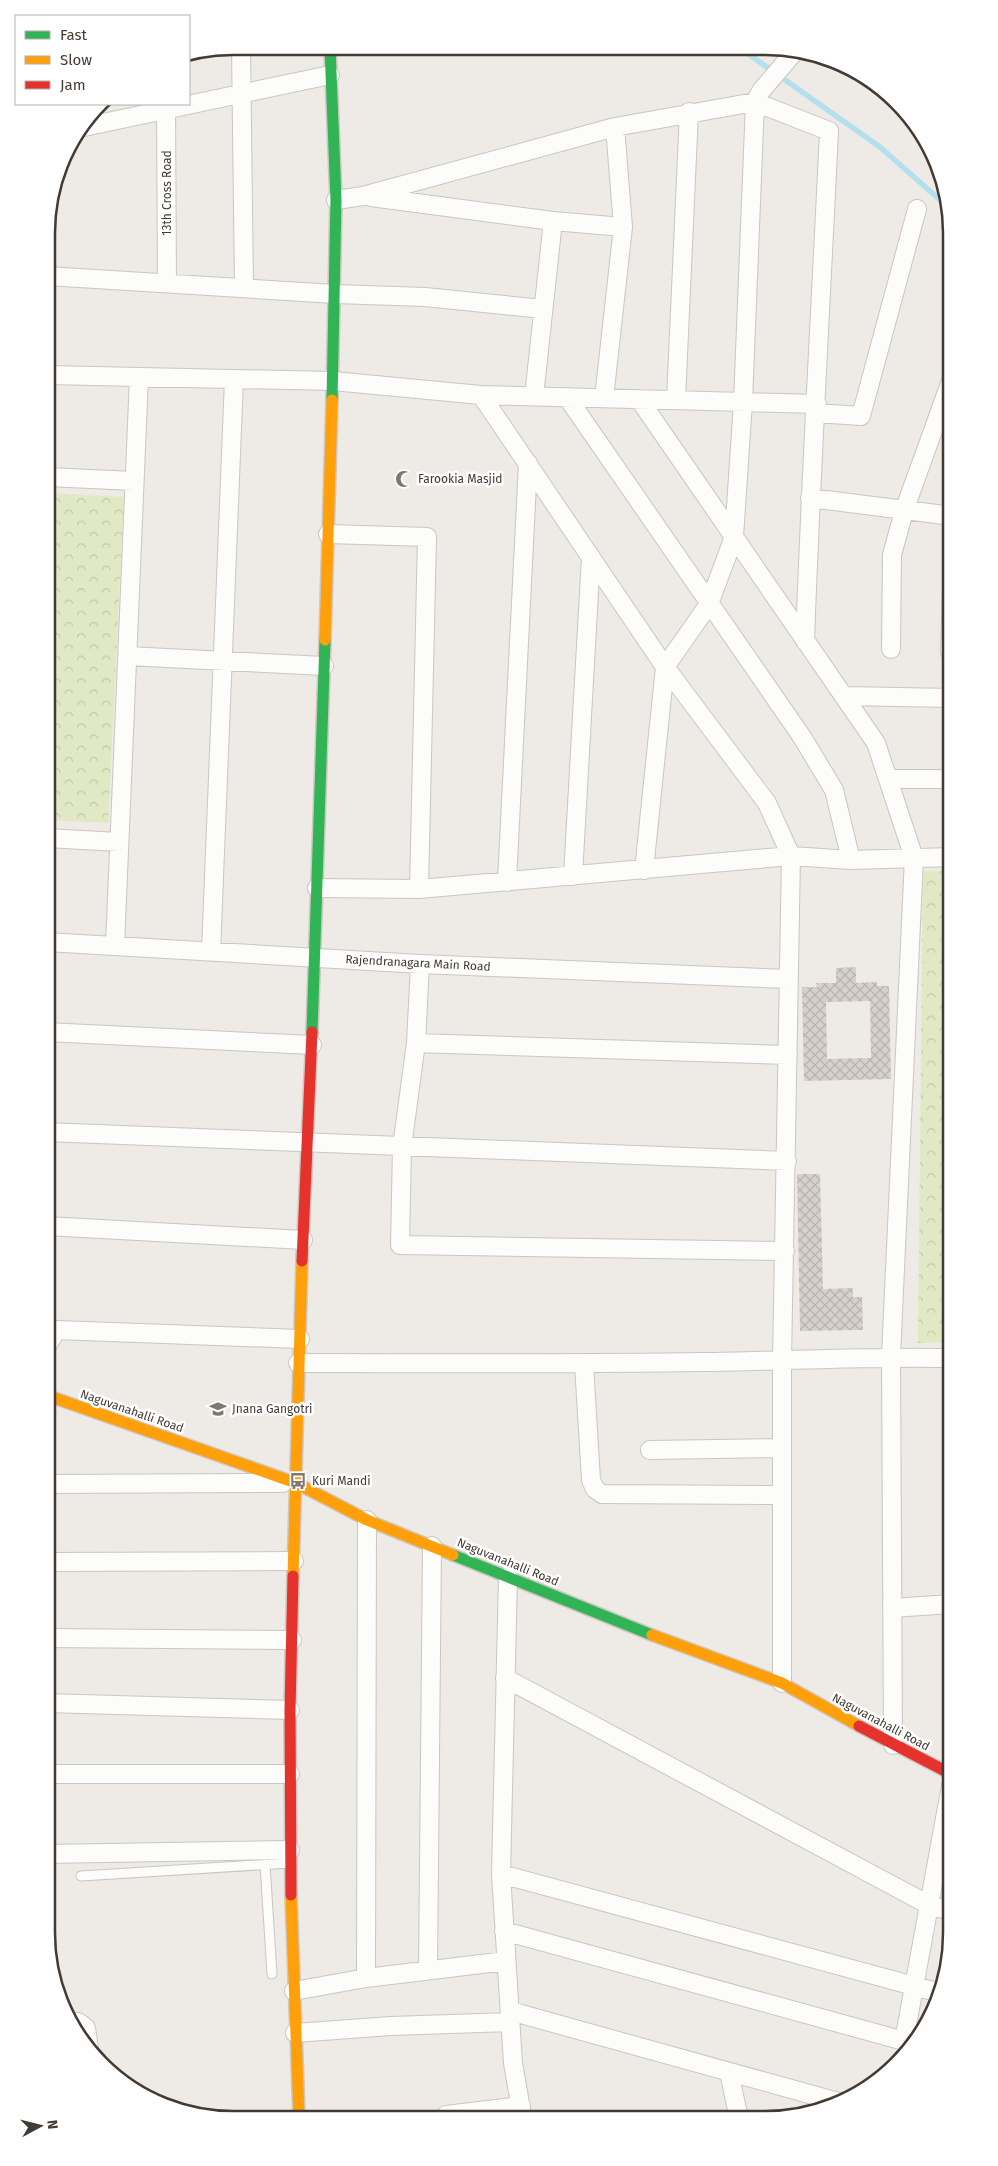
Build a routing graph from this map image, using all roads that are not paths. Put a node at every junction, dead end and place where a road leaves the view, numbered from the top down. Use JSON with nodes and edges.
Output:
{"nodes":[{"id":1,"x":241,"y":55,"type":"edge"},
{"id":2,"x":330,"y":55,"type":"edge"},
{"id":3,"x":790,"y":57,"type":"edge"},
{"id":4,"x":330,"y":75,"type":"junction"},
{"id":5,"x":243,"y":93,"type":"junction"},
{"id":6,"x":755,"y":102,"type":"junction"},
{"id":7,"x":190,"y":103,"type":"edge"},
{"id":8,"x":166,"y":107,"type":"edge"},
{"id":9,"x":689,"y":112,"type":"junction"},
{"id":10,"x":94,"y":122,"type":"edge"},
{"id":11,"x":614,"y":127,"type":"junction"},
{"id":12,"x":363,"y":196,"type":"junction"},
{"id":13,"x":336,"y":200,"type":"junction"},
{"id":14,"x":917,"y":208,"type":"dead end"},
{"id":15,"x":553,"y":221,"type":"junction"},
{"id":16,"x":623,"y":227,"type":"junction"},
{"id":17,"x":55,"y":276,"type":"edge"},
{"id":18,"x":167,"y":283,"type":"junction"},
{"id":19,"x":244,"y":288,"type":"junction"},
{"id":20,"x":335,"y":294,"type":"junction"},
{"id":21,"x":543,"y":309,"type":"junction"},
{"id":22,"x":55,"y":375,"type":"edge"},
{"id":23,"x":139,"y":377,"type":"junction"},
{"id":24,"x":234,"y":379,"type":"junction"},
{"id":25,"x":333,"y":381,"type":"junction"},
{"id":26,"x":482,"y":394,"type":"junction"},
{"id":27,"x":534,"y":396,"type":"junction"},
{"id":28,"x":567,"y":397,"type":"junction"},
{"id":29,"x":604,"y":398,"type":"junction"},
{"id":30,"x":640,"y":399,"type":"junction"},
{"id":31,"x":676,"y":400,"type":"junction"},
{"id":32,"x":743,"y":402,"type":"junction"},
{"id":33,"x":943,"y":403,"type":"edge"},
{"id":34,"x":816,"y":408,"type":"junction"},
{"id":35,"x":528,"y":463,"type":"junction"},
{"id":36,"x":55,"y":477,"type":"edge"},
{"id":37,"x":134,"y":481,"type":"junction"},
{"id":38,"x":810,"y":498,"type":"junction"},
{"id":39,"x":904,"y":510,"type":"junction"},
{"id":40,"x":943,"y":515,"type":"edge"},
{"id":41,"x":328,"y":534,"type":"junction"},
{"id":42,"x":734,"y":537,"type":"junction"},
{"id":43,"x":592,"y":557,"type":"junction"},
{"id":44,"x":709,"y":604,"type":"junction"},
{"id":45,"x":805,"y":641,"type":"junction"},
{"id":46,"x":891,"y":649,"type":"dead end"},
{"id":47,"x":127,"y":656,"type":"junction"},
{"id":48,"x":223,"y":661,"type":"junction"},
{"id":49,"x":324,"y":666,"type":"junction"},
{"id":50,"x":665,"y":667,"type":"junction"},
{"id":51,"x":844,"y":696,"type":"junction"},
{"id":52,"x":943,"y":698,"type":"edge"},
{"id":53,"x":888,"y":779,"type":"junction"},
{"id":54,"x":943,"y":779,"type":"edge"},
{"id":55,"x":55,"y":838,"type":"edge"},
{"id":56,"x":119,"y":842,"type":"junction"},
{"id":57,"x":791,"y":856,"type":"junction"},
{"id":58,"x":943,"y":856,"type":"edge"},
{"id":59,"x":914,"y":858,"type":"junction"},
{"id":60,"x":851,"y":860,"type":"junction"},
{"id":61,"x":644,"y":870,"type":"junction"},
{"id":62,"x":573,"y":876,"type":"junction"},
{"id":63,"x":506,"y":882,"type":"junction"},
{"id":64,"x":317,"y":888,"type":"junction"},
{"id":65,"x":419,"y":889,"type":"junction"},
{"id":66,"x":55,"y":943,"type":"edge"},
{"id":67,"x":115,"y":946,"type":"junction"},
{"id":68,"x":212,"y":952,"type":"junction"},
{"id":69,"x":315,"y":958,"type":"junction"},
{"id":70,"x":420,"y":964,"type":"junction"},
{"id":71,"x":789,"y":979,"type":"junction"},
{"id":72,"x":55,"y":1032,"type":"edge"},
{"id":73,"x":416,"y":1043,"type":"junction"},
{"id":74,"x":312,"y":1045,"type":"junction"},
{"id":75,"x":788,"y":1055,"type":"junction"},
{"id":76,"x":55,"y":1132,"type":"edge"},
{"id":77,"x":307,"y":1141,"type":"junction"},
{"id":78,"x":402,"y":1147,"type":"junction"},
{"id":79,"x":787,"y":1161,"type":"junction"},
{"id":80,"x":55,"y":1226,"type":"edge"},
{"id":81,"x":303,"y":1240,"type":"junction"},
{"id":82,"x":785,"y":1251,"type":"junction"},
{"id":83,"x":55,"y":1329,"type":"edge"},
{"id":84,"x":300,"y":1339,"type":"junction"},
{"id":85,"x":891,"y":1356,"type":"junction"},
{"id":86,"x":943,"y":1358,"type":"edge"},
{"id":87,"x":782,"y":1361,"type":"junction"},
{"id":88,"x":298,"y":1363,"type":"junction"},
{"id":89,"x":584,"y":1364,"type":"junction"},
{"id":90,"x":55,"y":1398,"type":"edge"},
{"id":91,"x":782,"y":1448,"type":"junction"},
{"id":92,"x":650,"y":1450,"type":"dead end"},
{"id":93,"x":296,"y":1483,"type":"junction"},
{"id":94,"x":55,"y":1484,"type":"edge"},
{"id":95,"x":782,"y":1495,"type":"junction"},
{"id":96,"x":367,"y":1520,"type":"junction"},
{"id":97,"x":432,"y":1546,"type":"junction"},
{"id":98,"x":294,"y":1561,"type":"junction"},
{"id":99,"x":55,"y":1562,"type":"edge"},
{"id":100,"x":508,"y":1576,"type":"junction"},
{"id":101,"x":943,"y":1605,"type":"edge"},
{"id":102,"x":892,"y":1608,"type":"junction"},
{"id":103,"x":55,"y":1638,"type":"edge"},
{"id":104,"x":292,"y":1640,"type":"junction"},
{"id":105,"x":505,"y":1678,"type":"junction"},
{"id":106,"x":782,"y":1683,"type":"junction"},
{"id":107,"x":55,"y":1703,"type":"edge"},
{"id":108,"x":290,"y":1710,"type":"junction"},
{"id":109,"x":893,"y":1745,"type":"junction"},
{"id":110,"x":943,"y":1770,"type":"edge"},
{"id":111,"x":55,"y":1774,"type":"edge"},
{"id":112,"x":290,"y":1774,"type":"junction"},
{"id":113,"x":943,"y":1829,"type":"edge"},
{"id":114,"x":55,"y":1854,"type":"edge"},
{"id":115,"x":290,"y":1857,"type":"junction"},
{"id":116,"x":264,"y":1864,"type":"junction"},
{"id":117,"x":501,"y":1874,"type":"junction"},
{"id":118,"x":81,"y":1876,"type":"dead end"},
{"id":119,"x":929,"y":1905,"type":"junction"},
{"id":120,"x":943,"y":1909,"type":"edge"},
{"id":121,"x":504,"y":1931,"type":"junction"},
{"id":122,"x":506,"y":1961,"type":"junction"},
{"id":123,"x":428,"y":1970,"type":"junction"},
{"id":124,"x":272,"y":1974,"type":"dead end"},
{"id":125,"x":366,"y":1978,"type":"junction"},
{"id":126,"x":914,"y":1986,"type":"junction"},
{"id":127,"x":294,"y":1991,"type":"junction"},
{"id":128,"x":933,"y":1991,"type":"edge"},
{"id":129,"x":510,"y":2016,"type":"junction"},
{"id":130,"x":80,"y":2023,"type":"edge"},
{"id":131,"x":295,"y":2033,"type":"junction"},
{"id":132,"x":87,"y":2035,"type":"edge"},
{"id":133,"x":909,"y":2037,"type":"edge"},
{"id":134,"x":906,"y":2041,"type":"edge"},
{"id":135,"x":729,"y":2072,"type":"junction"},
{"id":136,"x":828,"y":2099,"type":"edge"},
{"id":137,"x":522,"y":2110,"type":"edge"},
{"id":138,"x":298,"y":2111,"type":"edge"},
{"id":139,"x":507,"y":2111,"type":"edge"},
{"id":140,"x":737,"y":2111,"type":"edge"}],
"edges":[{"from":1,"to":5,"type":"street"},
{"from":2,"to":4,"type":"street"},
{"from":3,"to":6,"type":"street"},
{"from":4,"to":5,"type":"street"},
{"from":4,"to":13,"type":"street"},
{"from":5,"to":7,"type":"street"},
{"from":5,"to":19,"type":"street"},
{"from":6,"to":9,"type":"street"},
{"from":6,"to":32,"type":"street"},
{"from":6,"to":34,"type":"street"},
{"from":8,"to":10,"type":"street"},
{"from":8,"to":18,"type":"street","name":"13th Cross Road"},
{"from":9,"to":11,"type":"street"},
{"from":9,"to":31,"type":"street"},
{"from":11,"to":12,"type":"street"},
{"from":11,"to":16,"type":"street"},
{"from":12,"to":13,"type":"street"},
{"from":12,"to":15,"type":"street"},
{"from":13,"to":20,"type":"street"},
{"from":14,"to":34,"type":"street"},
{"from":15,"to":16,"type":"street"},
{"from":15,"to":21,"type":"street"},
{"from":16,"to":29,"type":"street"},
{"from":17,"to":18,"type":"street"},
{"from":18,"to":19,"type":"street"},
{"from":19,"to":20,"type":"street"},
{"from":20,"to":21,"type":"street"},
{"from":20,"to":25,"type":"street"},
{"from":21,"to":27,"type":"street"},
{"from":22,"to":23,"type":"street"},
{"from":23,"to":24,"type":"street"},
{"from":23,"to":37,"type":"street"},
{"from":24,"to":25,"type":"street"},
{"from":24,"to":48,"type":"street"},
{"from":25,"to":26,"type":"street"},
{"from":25,"to":41,"type":"street"},
{"from":26,"to":27,"type":"street"},
{"from":26,"to":35,"type":"street"},
{"from":27,"to":28,"type":"street"},
{"from":28,"to":29,"type":"street"},
{"from":28,"to":44,"type":"street"},
{"from":29,"to":30,"type":"street"},
{"from":30,"to":31,"type":"street"},
{"from":30,"to":42,"type":"street"},
{"from":31,"to":32,"type":"street"},
{"from":32,"to":34,"type":"street"},
{"from":32,"to":42,"type":"street"},
{"from":33,"to":39,"type":"street"},
{"from":34,"to":38,"type":"street"},
{"from":35,"to":43,"type":"street"},
{"from":35,"to":63,"type":"street"},
{"from":36,"to":37,"type":"street"},
{"from":37,"to":47,"type":"street"},
{"from":38,"to":39,"type":"street"},
{"from":38,"to":45,"type":"street"},
{"from":39,"to":40,"type":"street"},
{"from":39,"to":46,"type":"street"},
{"from":41,"to":49,"type":"street"},
{"from":41,"to":65,"type":"street"},
{"from":42,"to":44,"type":"street"},
{"from":42,"to":45,"type":"street"},
{"from":43,"to":50,"type":"street"},
{"from":43,"to":62,"type":"street"},
{"from":44,"to":50,"type":"street"},
{"from":44,"to":60,"type":"street"},
{"from":45,"to":51,"type":"street"},
{"from":47,"to":48,"type":"street"},
{"from":47,"to":56,"type":"street"},
{"from":48,"to":49,"type":"street"},
{"from":48,"to":68,"type":"street"},
{"from":49,"to":64,"type":"street"},
{"from":50,"to":57,"type":"street"},
{"from":50,"to":61,"type":"street"},
{"from":51,"to":52,"type":"street"},
{"from":51,"to":53,"type":"street"},
{"from":53,"to":54,"type":"street"},
{"from":53,"to":59,"type":"street"},
{"from":55,"to":56,"type":"street"},
{"from":56,"to":67,"type":"street"},
{"from":57,"to":60,"type":"street"},
{"from":57,"to":61,"type":"street"},
{"from":57,"to":71,"type":"street"},
{"from":58,"to":59,"type":"street"},
{"from":59,"to":60,"type":"street"},
{"from":59,"to":85,"type":"street"},
{"from":61,"to":62,"type":"street"},
{"from":62,"to":63,"type":"street"},
{"from":63,"to":65,"type":"street"},
{"from":64,"to":65,"type":"street"},
{"from":64,"to":69,"type":"street"},
{"from":66,"to":67,"type":"street","name":"Rajendranagara Main Road"},
{"from":67,"to":68,"type":"street","name":"Rajendranagara Main Road"},
{"from":68,"to":69,"type":"street","name":"Rajendranagara Main Road"},
{"from":69,"to":70,"type":"street","name":"Rajendranagara Main Road"},
{"from":69,"to":74,"type":"street"},
{"from":70,"to":71,"type":"street","name":"Rajendranagara Main Road"},
{"from":70,"to":73,"type":"street"},
{"from":71,"to":75,"type":"street"},
{"from":72,"to":74,"type":"street"},
{"from":73,"to":75,"type":"street"},
{"from":73,"to":78,"type":"street"},
{"from":74,"to":77,"type":"street"},
{"from":75,"to":79,"type":"street"},
{"from":76,"to":77,"type":"street"},
{"from":77,"to":78,"type":"street"},
{"from":77,"to":81,"type":"street"},
{"from":78,"to":79,"type":"street"},
{"from":78,"to":82,"type":"street"},
{"from":79,"to":82,"type":"street"},
{"from":80,"to":81,"type":"street"},
{"from":81,"to":84,"type":"street"},
{"from":82,"to":87,"type":"street"},
{"from":83,"to":84,"type":"street"},
{"from":84,"to":88,"type":"street"},
{"from":85,"to":86,"type":"street"},
{"from":85,"to":87,"type":"street"},
{"from":85,"to":102,"type":"street"},
{"from":87,"to":89,"type":"street"},
{"from":87,"to":91,"type":"street"},
{"from":88,"to":89,"type":"street"},
{"from":88,"to":93,"type":"street"},
{"from":89,"to":95,"type":"street"},
{"from":90,"to":93,"type":"street","name":"Naguvanahalli Road"},
{"from":91,"to":92,"type":"street"},
{"from":91,"to":95,"type":"street"},
{"from":93,"to":94,"type":"street"},
{"from":93,"to":96,"type":"street","name":"Naguvanahalli Road"},
{"from":93,"to":98,"type":"street"},
{"from":95,"to":106,"type":"street"},
{"from":96,"to":97,"type":"street","name":"Naguvanahalli Road"},
{"from":96,"to":125,"type":"street"},
{"from":97,"to":100,"type":"street","name":"Naguvanahalli Road"},
{"from":97,"to":123,"type":"street"},
{"from":98,"to":99,"type":"street"},
{"from":98,"to":104,"type":"street"},
{"from":100,"to":105,"type":"street"},
{"from":100,"to":106,"type":"street","name":"Naguvanahalli Road"},
{"from":101,"to":102,"type":"street"},
{"from":102,"to":109,"type":"street"},
{"from":103,"to":104,"type":"street"},
{"from":104,"to":108,"type":"street"},
{"from":105,"to":117,"type":"street"},
{"from":105,"to":119,"type":"street"},
{"from":106,"to":109,"type":"street","name":"Naguvanahalli Road"},
{"from":107,"to":108,"type":"street"},
{"from":108,"to":112,"type":"street"},
{"from":109,"to":110,"type":"street","name":"Naguvanahalli Road"},
{"from":111,"to":112,"type":"street"},
{"from":112,"to":115,"type":"street"},
{"from":113,"to":119,"type":"street"},
{"from":114,"to":115,"type":"street"},
{"from":115,"to":116,"type":"lane"},
{"from":115,"to":127,"type":"street"},
{"from":116,"to":118,"type":"lane"},
{"from":116,"to":124,"type":"lane"},
{"from":117,"to":121,"type":"street"},
{"from":117,"to":126,"type":"street"},
{"from":119,"to":120,"type":"street"},
{"from":119,"to":126,"type":"street"},
{"from":121,"to":122,"type":"street"},
{"from":121,"to":134,"type":"street"},
{"from":122,"to":123,"type":"street"},
{"from":122,"to":129,"type":"street"},
{"from":123,"to":125,"type":"street"},
{"from":125,"to":127,"type":"street"},
{"from":126,"to":128,"type":"street"},
{"from":126,"to":133,"type":"street"},
{"from":127,"to":131,"type":"street"},
{"from":129,"to":131,"type":"street"},
{"from":129,"to":135,"type":"street"},
{"from":129,"to":137,"type":"street"},
{"from":130,"to":132,"type":"street"},
{"from":131,"to":138,"type":"street"},
{"from":135,"to":136,"type":"street"},
{"from":135,"to":140,"type":"street"},
{"from":137,"to":139,"type":"street"}]}
